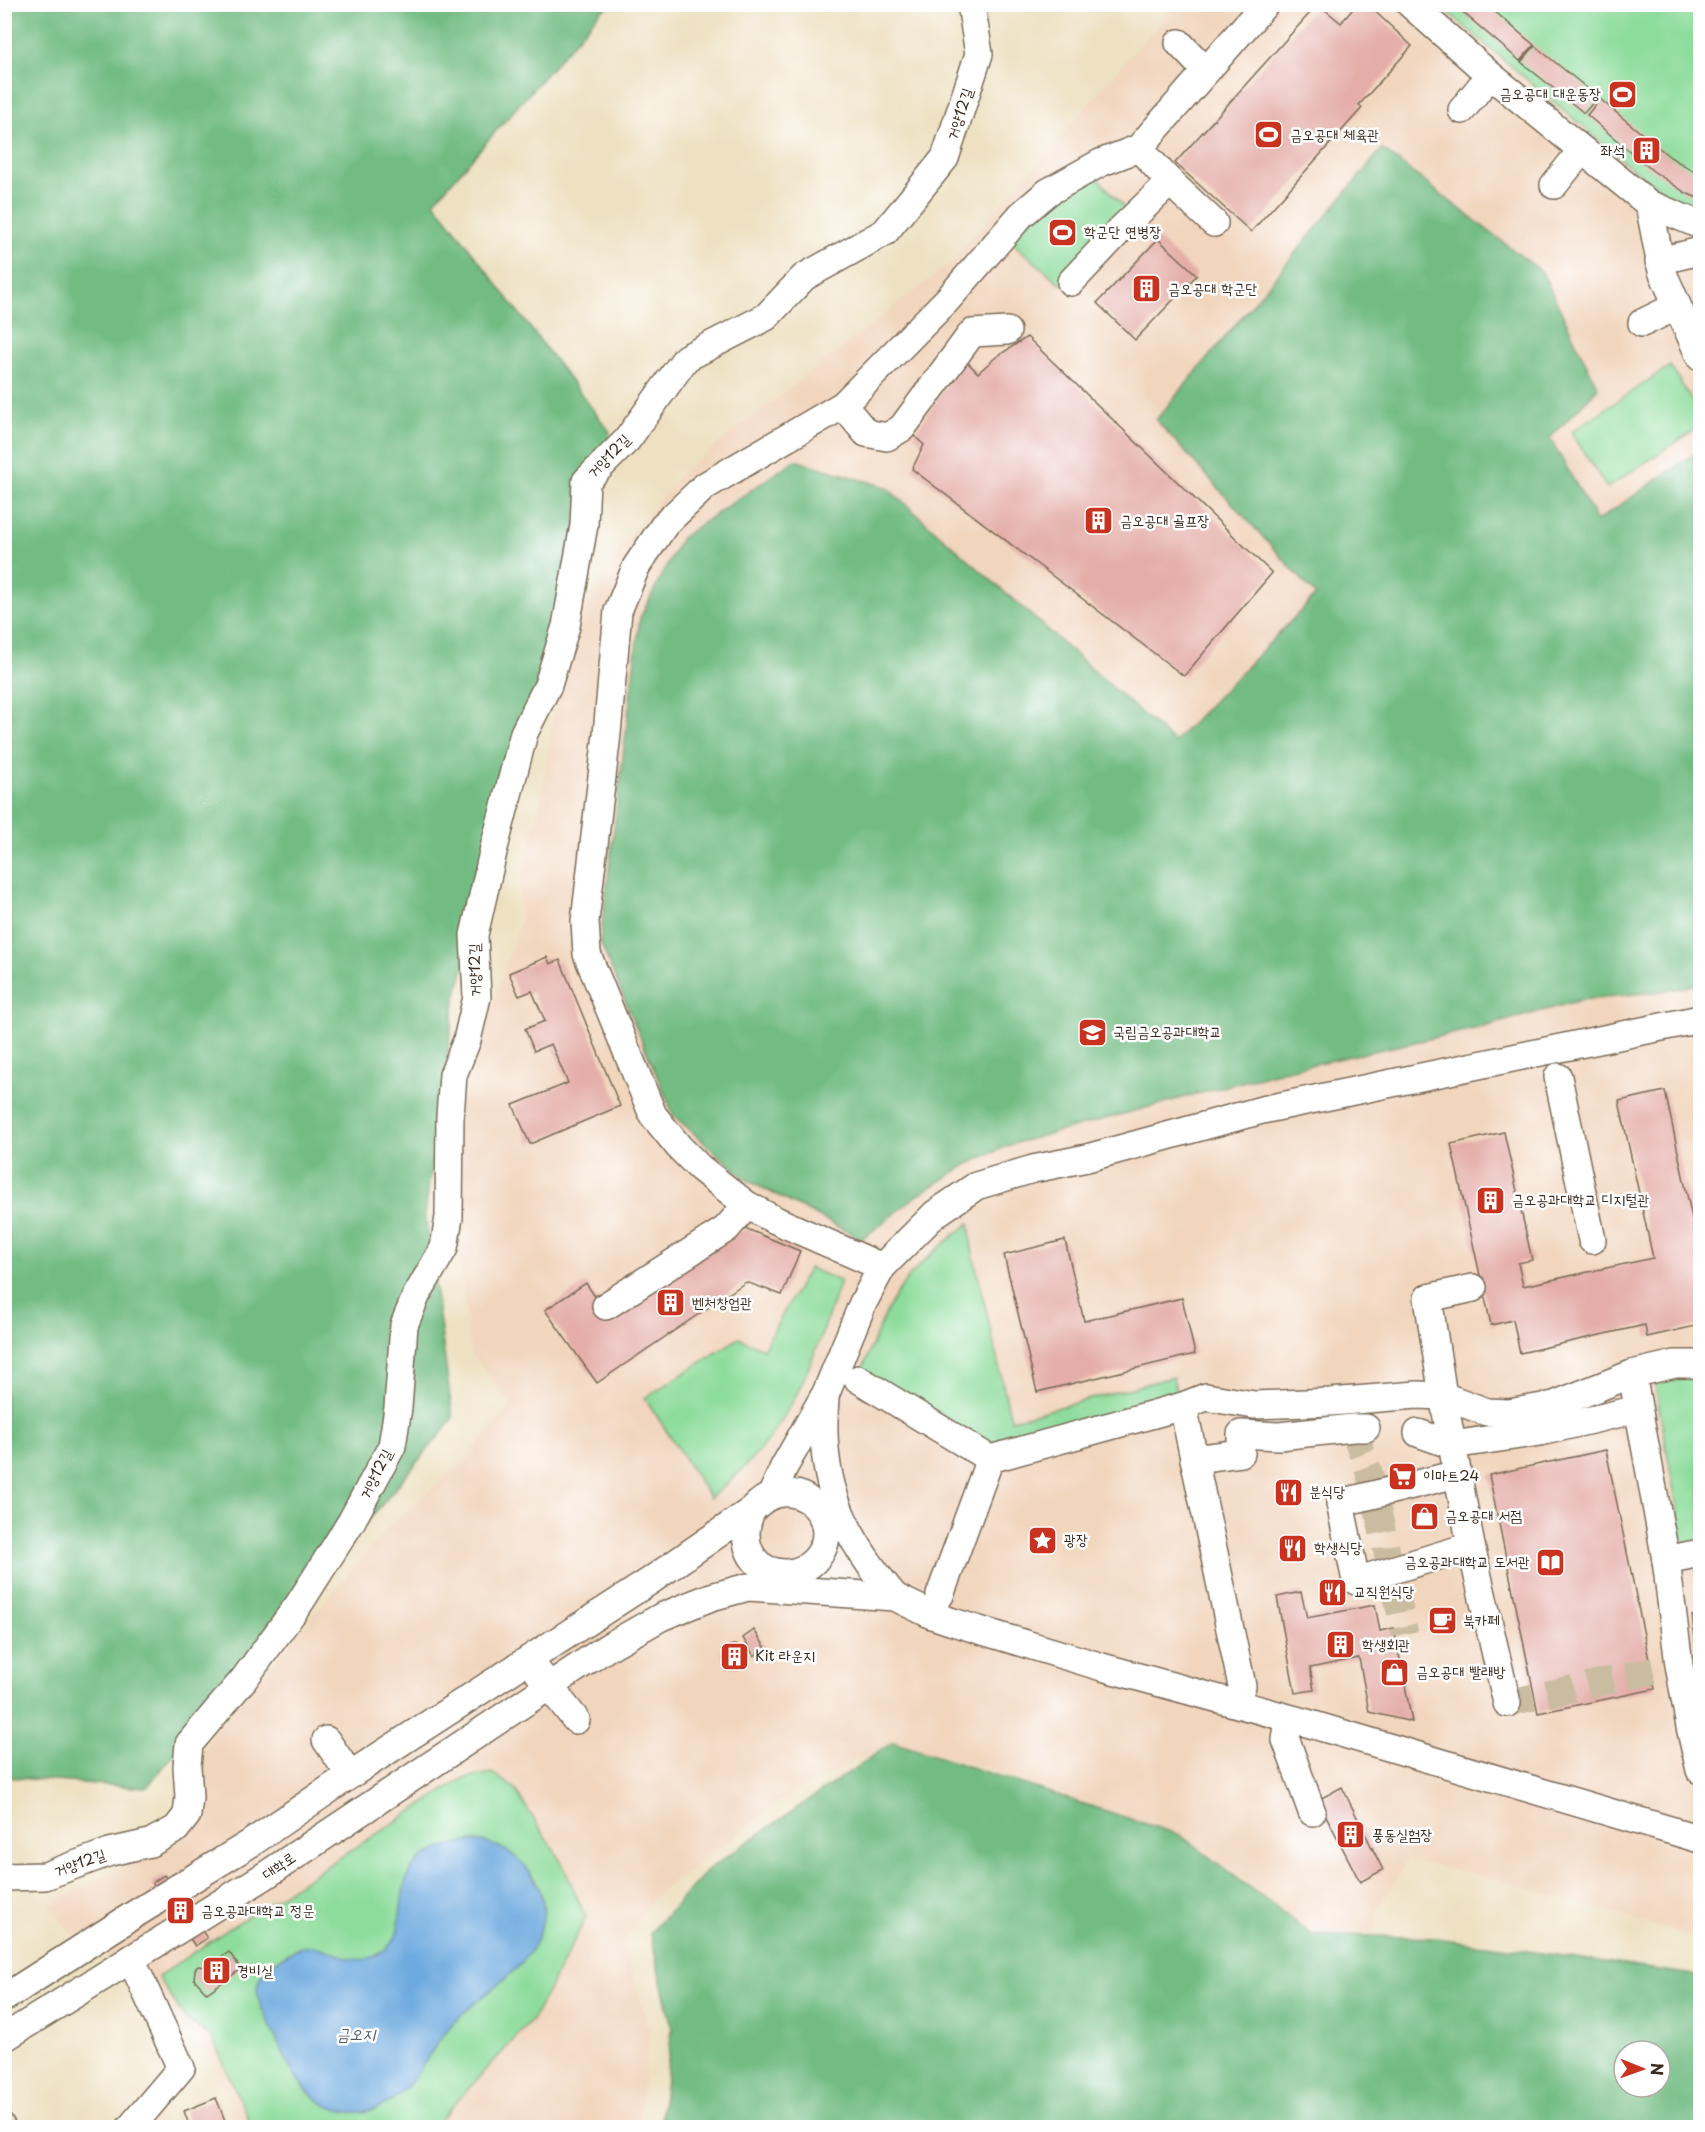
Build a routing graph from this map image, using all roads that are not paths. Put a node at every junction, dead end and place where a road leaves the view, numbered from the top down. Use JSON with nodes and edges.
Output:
{"nodes":[{"id":1,"x":971,"y":4,"type":"edge"},
{"id":2,"x":1265,"y":4,"type":"edge"},
{"id":3,"x":1410,"y":4,"type":"edge"},
{"id":4,"x":1179,"y":43,"type":"dead end"},
{"id":5,"x":1206,"y":71,"type":"junction"},
{"id":6,"x":1490,"y":75,"type":"junction"},
{"id":7,"x":1462,"y":110,"type":"dead end"},
{"id":8,"x":1139,"y":148,"type":"junction"},
{"id":9,"x":1582,"y":150,"type":"junction"},
{"id":10,"x":1170,"y":182,"type":"junction"},
{"id":11,"x":1554,"y":185,"type":"dead end"},
{"id":12,"x":1649,"y":204,"type":"junction"},
{"id":13,"x":1214,"y":223,"type":"dead end"},
{"id":14,"x":1701,"y":225,"type":"edge"},
{"id":15,"x":1701,"y":251,"type":"edge"},
{"id":16,"x":1659,"y":261,"type":"junction"},
{"id":17,"x":1071,"y":282,"type":"dead end"},
{"id":18,"x":1677,"y":306,"type":"junction"},
{"id":19,"x":1642,"y":323,"type":"dead end"},
{"id":20,"x":1007,"y":331,"type":"dead end"},
{"id":21,"x":1701,"y":357,"type":"edge"},
{"id":22,"x":843,"y":405,"type":"junction"},
{"id":23,"x":1701,"y":1019,"type":"edge"},
{"id":24,"x":1558,"y":1077,"type":"dead end"},
{"id":25,"x":747,"y":1205,"type":"junction"},
{"id":26,"x":1592,"y":1240,"type":"dead end"},
{"id":27,"x":882,"y":1268,"type":"junction"},
{"id":28,"x":1473,"y":1288,"type":"dead end"},
{"id":29,"x":606,"y":1306,"type":"dead end"},
{"id":30,"x":1701,"y":1364,"type":"edge"},
{"id":31,"x":1632,"y":1374,"type":"junction"},
{"id":32,"x":858,"y":1379,"type":"dead end"},
{"id":33,"x":826,"y":1393,"type":"junction"},
{"id":34,"x":1443,"y":1396,"type":"junction"},
{"id":35,"x":1330,"y":1402,"type":"junction"},
{"id":36,"x":1183,"y":1406,"type":"junction"},
{"id":37,"x":1638,"y":1409,"type":"junction"},
{"id":38,"x":1366,"y":1428,"type":"dead end"},
{"id":39,"x":1336,"y":1430,"type":"junction"},
{"id":40,"x":1418,"y":1433,"type":"dead end"},
{"id":41,"x":1452,"y":1445,"type":"junction"},
{"id":42,"x":990,"y":1459,"type":"junction"},
{"id":43,"x":1194,"y":1459,"type":"junction"},
{"id":44,"x":1457,"y":1474,"type":"junction"},
{"id":45,"x":762,"y":1502,"type":"junction"},
{"id":46,"x":824,"y":1520,"type":"junction"},
{"id":47,"x":1471,"y":1546,"type":"junction"},
{"id":48,"x":859,"y":1551,"type":"junction"},
{"id":49,"x":1701,"y":1553,"type":"edge"},
{"id":50,"x":1666,"y":1560,"type":"junction"},
{"id":51,"x":786,"y":1574,"type":"junction"},
{"id":52,"x":748,"y":1587,"type":"junction"},
{"id":53,"x":940,"y":1595,"type":"dead end"},
{"id":54,"x":895,"y":1597,"type":"junction"},
{"id":55,"x":528,"y":1659,"type":"junction"},
{"id":56,"x":548,"y":1686,"type":"junction"},
{"id":57,"x":1242,"y":1686,"type":"dead end"},
{"id":58,"x":1507,"y":1703,"type":"dead end"},
{"id":59,"x":1288,"y":1719,"type":"junction"},
{"id":60,"x":576,"y":1720,"type":"dead end"},
{"id":61,"x":326,"y":1740,"type":"dead end"},
{"id":62,"x":1701,"y":1770,"type":"edge"},
{"id":63,"x":350,"y":1775,"type":"junction"},
{"id":64,"x":1312,"y":1812,"type":"dead end"},
{"id":65,"x":1701,"y":1839,"type":"edge"},
{"id":66,"x":4,"y":1877,"type":"edge"},
{"id":67,"x":131,"y":1959,"type":"junction"},
{"id":68,"x":4,"y":1998,"type":"edge"},
{"id":69,"x":4,"y":2038,"type":"edge"},
{"id":70,"x":130,"y":2127,"type":"edge"}],
"edges":[{"from":1,"to":66,"type":"street","name":"거양12길"},
{"from":2,"to":5,"type":"street"},
{"from":3,"to":6,"type":"street"},
{"from":4,"to":5,"type":"street"},
{"from":5,"to":8,"type":"street"},
{"from":6,"to":7,"type":"street"},
{"from":6,"to":9,"type":"street"},
{"from":8,"to":10,"type":"street"},
{"from":8,"to":22,"type":"street"},
{"from":9,"to":11,"type":"street"},
{"from":9,"to":12,"type":"street"},
{"from":10,"to":13,"type":"street"},
{"from":10,"to":17,"type":"street"},
{"from":12,"to":14,"type":"street"},
{"from":12,"to":16,"type":"street"},
{"from":15,"to":16,"type":"street"},
{"from":16,"to":18,"type":"street"},
{"from":18,"to":19,"type":"street"},
{"from":18,"to":21,"type":"street"},
{"from":20,"to":22,"type":"street"},
{"from":22,"to":25,"type":"street"},
{"from":23,"to":27,"type":"street"},
{"from":24,"to":26,"type":"street"},
{"from":25,"to":27,"type":"street"},
{"from":25,"to":29,"type":"street"},
{"from":27,"to":33,"type":"street"},
{"from":28,"to":34,"type":"street"},
{"from":30,"to":31,"type":"street"},
{"from":31,"to":34,"type":"street"},
{"from":31,"to":37,"type":"street"},
{"from":32,"to":42,"type":"street"},
{"from":33,"to":45,"type":"street"},
{"from":33,"to":48,"type":"street"},
{"from":34,"to":35,"type":"street"},
{"from":34,"to":41,"type":"street"},
{"from":35,"to":36,"type":"street"},
{"from":35,"to":39,"type":"street"},
{"from":36,"to":42,"type":"street"},
{"from":36,"to":43,"type":"street"},
{"from":37,"to":41,"type":"street"},
{"from":37,"to":50,"type":"street"},
{"from":38,"to":39,"type":"street"},
{"from":39,"to":43,"type":"street"},
{"from":40,"to":41,"type":"street"},
{"from":41,"to":44,"type":"street"},
{"from":42,"to":53,"type":"street"},
{"from":43,"to":57,"type":"street"},
{"from":44,"to":47,"type":"street"},
{"from":44,"to":47,"type":"street"},
{"from":45,"to":46,"type":"street"},
{"from":45,"to":51,"type":"street"},
{"from":45,"to":55,"type":"street"},
{"from":46,"to":48,"type":"street"},
{"from":46,"to":51,"type":"street"},
{"from":47,"to":58,"type":"street"},
{"from":48,"to":54,"type":"street"},
{"from":49,"to":50,"type":"street"},
{"from":50,"to":62,"type":"street"},
{"from":51,"to":52,"type":"street","name":"대학로"},
{"from":52,"to":54,"type":"street"},
{"from":52,"to":56,"type":"street","name":"대학로"},
{"from":54,"to":59,"type":"street"},
{"from":55,"to":56,"type":"street"},
{"from":55,"to":63,"type":"street"},
{"from":56,"to":60,"type":"street"},
{"from":56,"to":67,"type":"street","name":"대학로"},
{"from":59,"to":64,"type":"street"},
{"from":59,"to":65,"type":"street"},
{"from":61,"to":63,"type":"street"},
{"from":63,"to":68,"type":"street"},
{"from":67,"to":69,"type":"street","name":"대학로"},
{"from":67,"to":70,"type":"street"}]}
